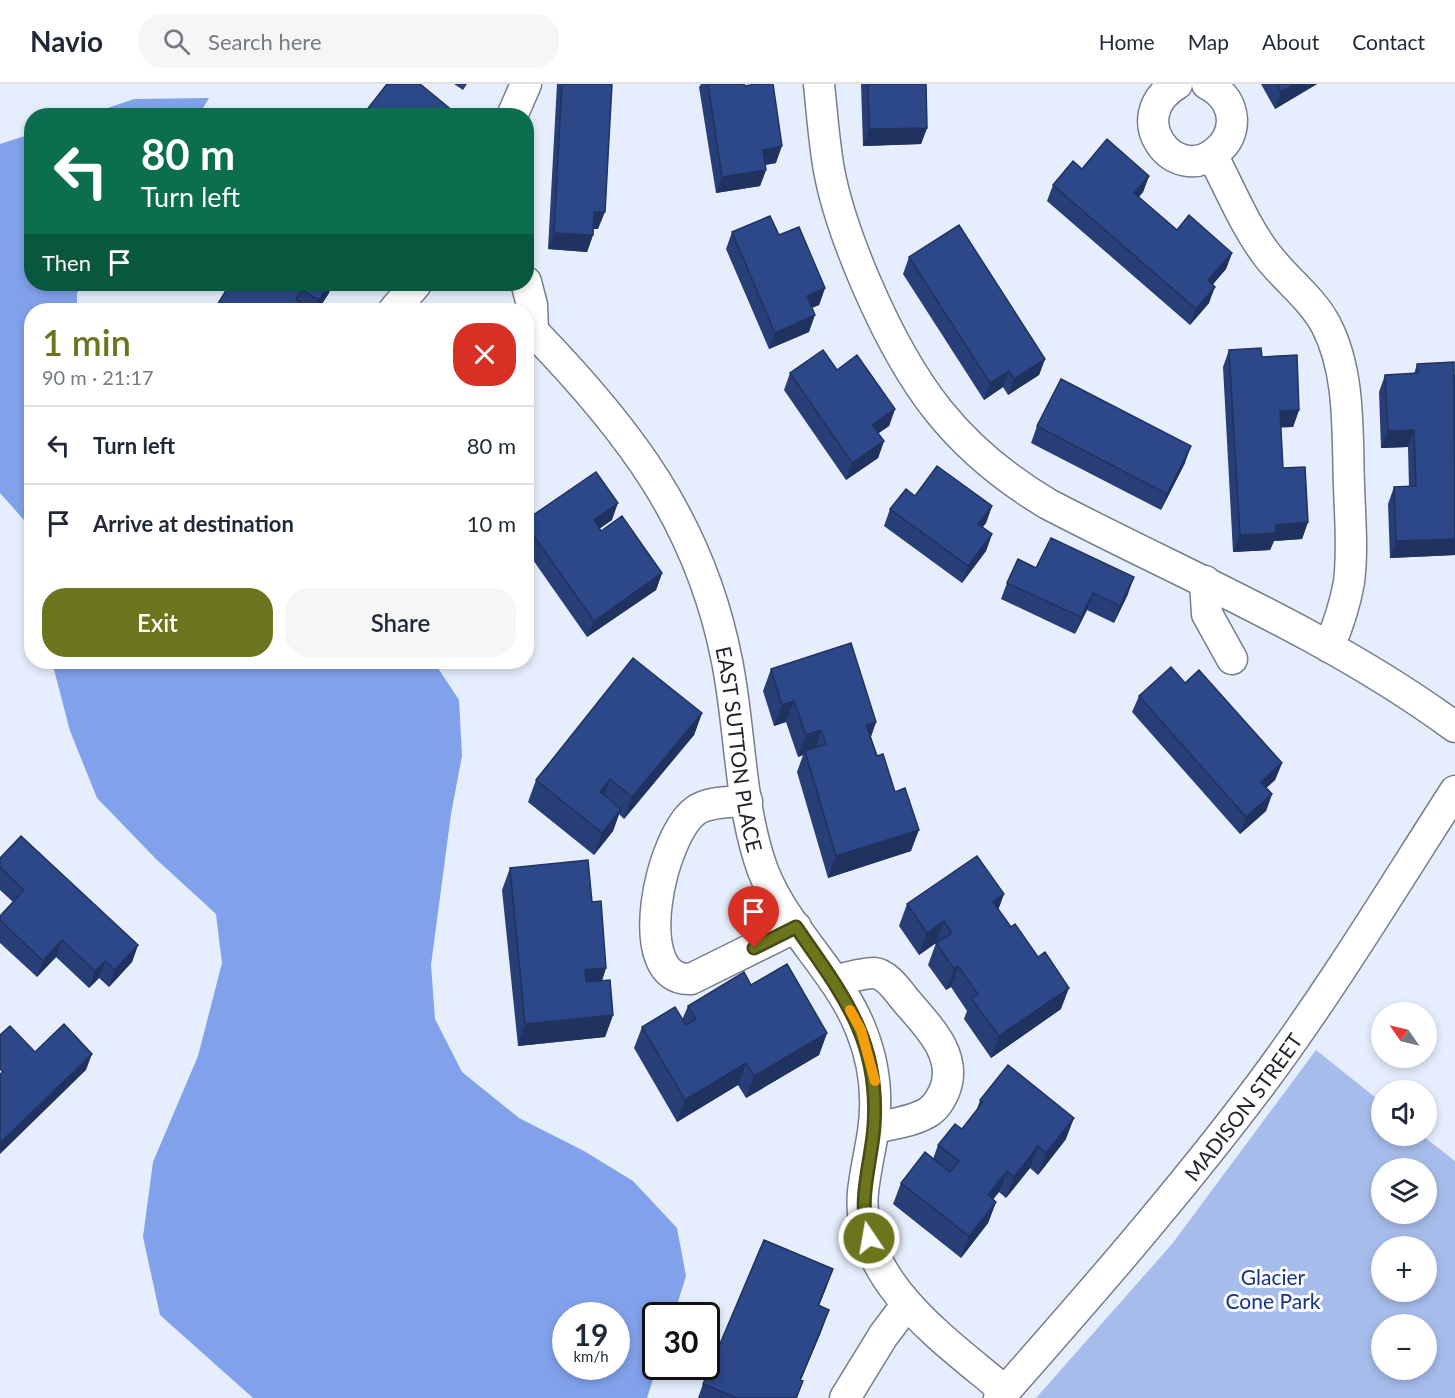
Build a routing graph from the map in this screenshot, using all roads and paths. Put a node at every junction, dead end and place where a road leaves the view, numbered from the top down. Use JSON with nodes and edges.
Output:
{"nodes":[{"id":1,"x":526,"y":84,"type":"edge"},
{"id":2,"x":819,"y":84,"type":"edge"},
{"id":3,"x":1177,"y":84,"type":"edge"},
{"id":4,"x":1207,"y":84,"type":"edge"},
{"id":5,"x":516,"y":108,"type":"edge"},
{"id":6,"x":1212,"y":155,"type":"junction"},
{"id":7,"x":410,"y":291,"type":"edge"},
{"id":8,"x":400,"y":303,"type":"edge"},
{"id":9,"x":534,"y":337,"type":"edge"},
{"id":10,"x":1205,"y":581,"type":"junction"},
{"id":11,"x":1329,"y":647,"type":"junction"},
{"id":12,"x":1232,"y":659,"type":"dead end"},
{"id":13,"x":1455,"y":728,"type":"edge"},
{"id":14,"x":1455,"y":791,"type":"edge"},
{"id":15,"x":747,"y":801,"type":"junction"},
{"id":16,"x":796,"y":927,"type":"junction"},
{"id":17,"x":834,"y":981,"type":"junction"},
{"id":18,"x":874,"y":1128,"type":"junction"},
{"id":19,"x":907,"y":1304,"type":"junction"},
{"id":20,"x":1002,"y":1395,"type":"edge"},
{"id":21,"x":845,"y":1398,"type":"edge"}],
"edges":[{"from":1,"to":5,"type":"street"},
{"from":2,"to":10,"type":"street"},
{"from":3,"to":6,"type":"street"},
{"from":4,"to":6,"type":"street"},
{"from":6,"to":11,"type":"street"},
{"from":7,"to":8,"type":"street"},
{"from":9,"to":15,"type":"street","name":"EAST SUTTON PLACE"},
{"from":10,"to":11,"type":"street"},
{"from":10,"to":12,"type":"street"},
{"from":11,"to":13,"type":"street"},
{"from":14,"to":20,"type":"street","name":"MADISON STREET"},
{"from":15,"to":16,"type":"street","name":"EAST SUTTON PLACE"},
{"from":15,"to":16,"type":"street"},
{"from":16,"to":17,"type":"street","name":"EAST SUTTON PLACE"},
{"from":17,"to":18,"type":"street","name":"EAST SUTTON PLACE"},
{"from":17,"to":18,"type":"street"},
{"from":18,"to":19,"type":"street","name":"EAST SUTTON PLACE"},
{"from":19,"to":20,"type":"street","name":"EAST SUTTON PLACE"},
{"from":19,"to":21,"type":"street"}]}
